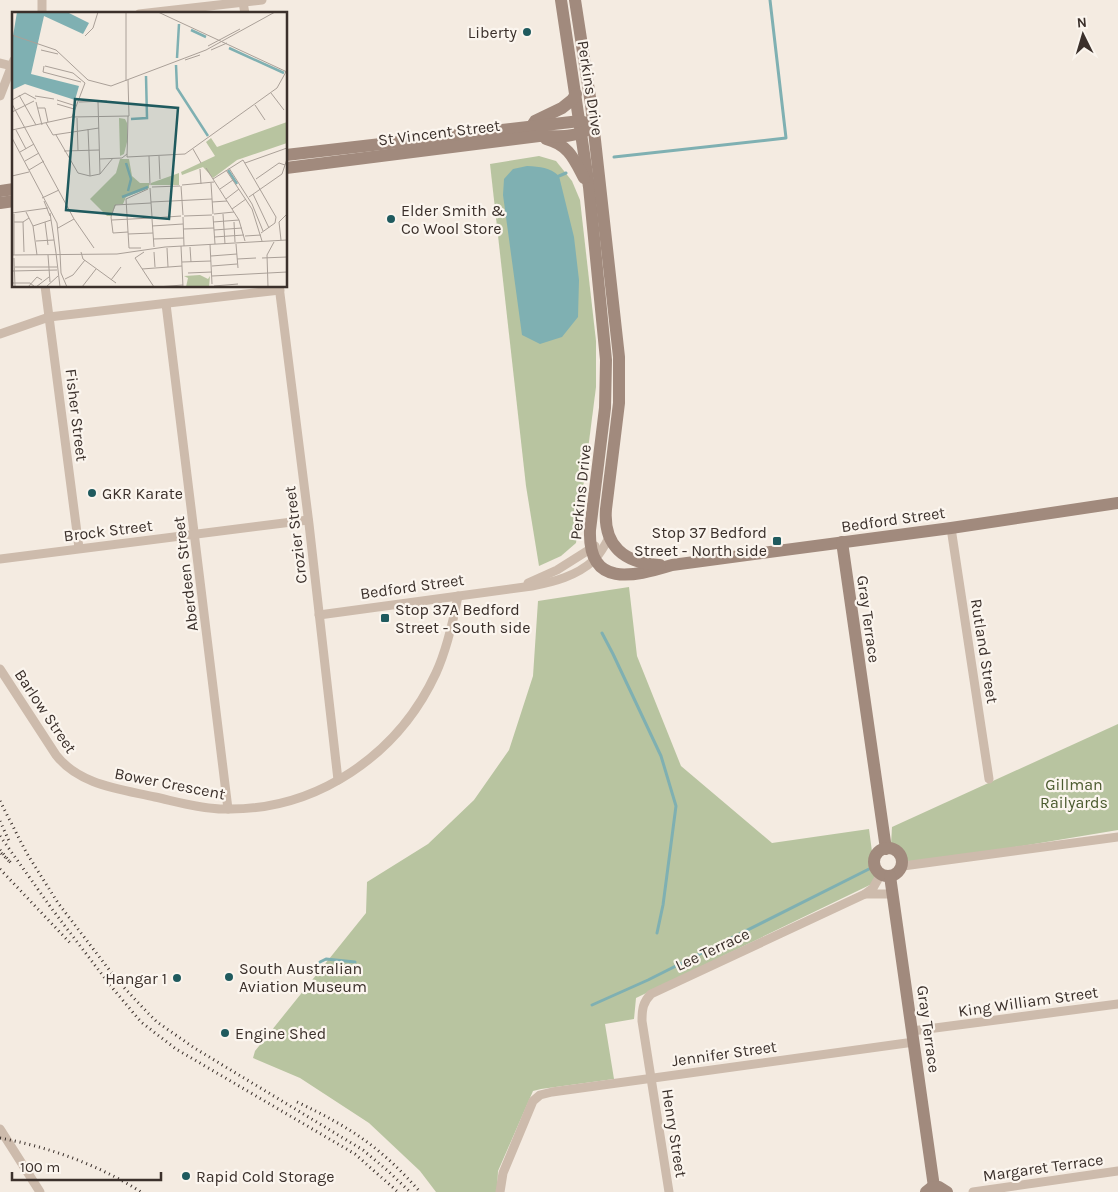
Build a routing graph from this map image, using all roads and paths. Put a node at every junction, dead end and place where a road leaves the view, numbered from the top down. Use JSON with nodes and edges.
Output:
{"nodes":[{"id":1,"x":262,"y":0,"type":"edge"},
{"id":2,"x":561,"y":0,"type":"edge"},
{"id":3,"x":575,"y":0,"type":"edge"},
{"id":4,"x":243,"y":2,"type":"junction"},
{"id":5,"x":156,"y":12,"type":"edge"},
{"id":6,"x":244,"y":12,"type":"edge"},
{"id":7,"x":12,"y":66,"type":"edge"},
{"id":8,"x":576,"y":94,"type":"junction"},
{"id":9,"x":0,"y":96,"type":"edge"},
{"id":10,"x":593,"y":126,"type":"junction"},
{"id":11,"x":581,"y":127,"type":"junction"},
{"id":12,"x":535,"y":131,"type":"junction"},
{"id":13,"x":288,"y":155,"type":"edge"},
{"id":14,"x":288,"y":168,"type":"edge"},
{"id":15,"x":589,"y":187,"type":"junction"},
{"id":16,"x":46,"y":288,"type":"edge"},
{"id":17,"x":279,"y":288,"type":"edge"},
{"id":18,"x":166,"y":304,"type":"junction"},
{"id":19,"x":49,"y":318,"type":"junction"},
{"id":20,"x":0,"y":334,"type":"edge"},
{"id":21,"x":1118,"y":503,"type":"edge"},
{"id":22,"x":308,"y":520,"type":"junction"},
{"id":23,"x":951,"y":528,"type":"junction"},
{"id":24,"x":195,"y":534,"type":"junction"},
{"id":25,"x":609,"y":538,"type":"junction"},
{"id":26,"x":842,"y":542,"type":"junction"},
{"id":27,"x":79,"y":548,"type":"junction"},
{"id":28,"x":592,"y":555,"type":"junction"},
{"id":29,"x":0,"y":559,"type":"edge"},
{"id":30,"x":672,"y":565,"type":"junction"},
{"id":31,"x":458,"y":596,"type":"junction"},
{"id":32,"x":319,"y":615,"type":"junction"},
{"id":33,"x":0,"y":669,"type":"edge"},
{"id":34,"x":68,"y":768,"type":"joint"},
{"id":35,"x":989,"y":779,"type":"dead end"},
{"id":36,"x":338,"y":780,"type":"junction"},
{"id":37,"x":228,"y":809,"type":"junction"},
{"id":38,"x":1118,"y":838,"type":"edge"},
{"id":39,"x":886,"y":848,"type":"junction"},
{"id":40,"x":903,"y":866,"type":"junction"},
{"id":41,"x":886,"y":875,"type":"junction"},
{"id":42,"x":866,"y":894,"type":"junction"},
{"id":43,"x":893,"y":894,"type":"junction"},
{"id":44,"x":1118,"y":1004,"type":"edge"},
{"id":45,"x":913,"y":1036,"type":"junction"},
{"id":46,"x":650,"y":1079,"type":"junction"},
{"id":47,"x":0,"y":1129,"type":"edge"},
{"id":48,"x":1118,"y":1171,"type":"edge"},
{"id":49,"x":930,"y":1189,"type":"edge"},
{"id":50,"x":40,"y":1192,"type":"edge"},
{"id":51,"x":500,"y":1192,"type":"edge"},
{"id":52,"x":669,"y":1192,"type":"edge"},
{"id":53,"x":947,"y":1192,"type":"edge"},
{"id":54,"x":973,"y":1192,"type":"edge"}],
"edges":[{"from":1,"to":4,"type":"street"},
{"from":2,"to":8,"type":"street","name":"Perkins Drive"},
{"from":3,"to":10,"type":"street","name":"Perkins Drive"},
{"from":4,"to":5,"type":"street"},
{"from":4,"to":6,"type":"street"},
{"from":7,"to":9,"type":"street"},
{"from":8,"to":11,"type":"street","name":"Perkins Drive"},
{"from":8,"to":12,"type":"street"},
{"from":10,"to":11,"type":"street","name":"St Vincent Street"},
{"from":10,"to":25,"type":"street","name":"Perkins Drive"},
{"from":11,"to":12,"type":"street","name":"St Vincent Street"},
{"from":11,"to":15,"type":"street","name":"Perkins Drive"},
{"from":12,"to":13,"type":"street","name":"St Vincent Street"},
{"from":12,"to":14,"type":"street","name":"St Vincent Street"},
{"from":12,"to":15,"type":"street"},
{"from":15,"to":28,"type":"street","name":"Perkins Drive"},
{"from":16,"to":19,"type":"street","name":"Fisher Street"},
{"from":17,"to":18,"type":"street"},
{"from":17,"to":22,"type":"street","name":"Crozier Street"},
{"from":18,"to":19,"type":"street"},
{"from":18,"to":24,"type":"street","name":"Aberdeen Street"},
{"from":19,"to":20,"type":"street"},
{"from":19,"to":27,"type":"street","name":"Fisher Street"},
{"from":21,"to":23,"type":"street","name":"Bedford Street"},
{"from":22,"to":24,"type":"street","name":"Brock Street"},
{"from":22,"to":32,"type":"street","name":"Crozier Street"},
{"from":23,"to":26,"type":"street","name":"Bedford Street"},
{"from":23,"to":35,"type":"street","name":"Rutland Street"},
{"from":24,"to":27,"type":"street","name":"Brock Street"},
{"from":24,"to":37,"type":"street","name":"Aberdeen Street"},
{"from":25,"to":28,"type":"street","name":"Bedford Street"},
{"from":25,"to":30,"type":"street"},
{"from":26,"to":30,"type":"street","name":"Bedford Street"},
{"from":26,"to":39,"type":"street","name":"Gray Terrace"},
{"from":27,"to":29,"type":"street","name":"Brock Street"},
{"from":28,"to":30,"type":"street","name":"Perkins Drive"},
{"from":28,"to":31,"type":"street","name":"Bedford Street"},
{"from":31,"to":32,"type":"street","name":"Bedford Street"},
{"from":31,"to":36,"type":"street","name":"Bower Crescent"},
{"from":32,"to":36,"type":"street","name":"Crozier Street"},
{"from":33,"to":34,"type":"street","name":"Barlow Street"},
{"from":34,"to":37,"type":"street","name":"Bower Crescent"},
{"from":36,"to":37,"type":"street","name":"Bower Crescent"},
{"from":38,"to":40,"type":"street"},
{"from":39,"to":40,"type":"street"},
{"from":39,"to":41,"type":"street"},
{"from":40,"to":41,"type":"street"},
{"from":41,"to":42,"type":"street","name":"Lee Terrace"},
{"from":41,"to":43,"type":"street","name":"Gray Terrace"},
{"from":42,"to":43,"type":"street","name":"Lee Terrace"},
{"from":42,"to":46,"type":"street","name":"Lee Terrace"},
{"from":43,"to":45,"type":"street","name":"Gray Terrace"},
{"from":44,"to":45,"type":"street","name":"King William Street"},
{"from":45,"to":46,"type":"street","name":"Jennifer Street"},
{"from":45,"to":49,"type":"street","name":"Gray Terrace"},
{"from":46,"to":51,"type":"street","name":"Jennifer Street"},
{"from":46,"to":52,"type":"street","name":"Henry Street"},
{"from":47,"to":50,"type":"street"},
{"from":48,"to":54,"type":"street","name":"Margaret Terrace"},
{"from":49,"to":53,"type":"street"}]}
